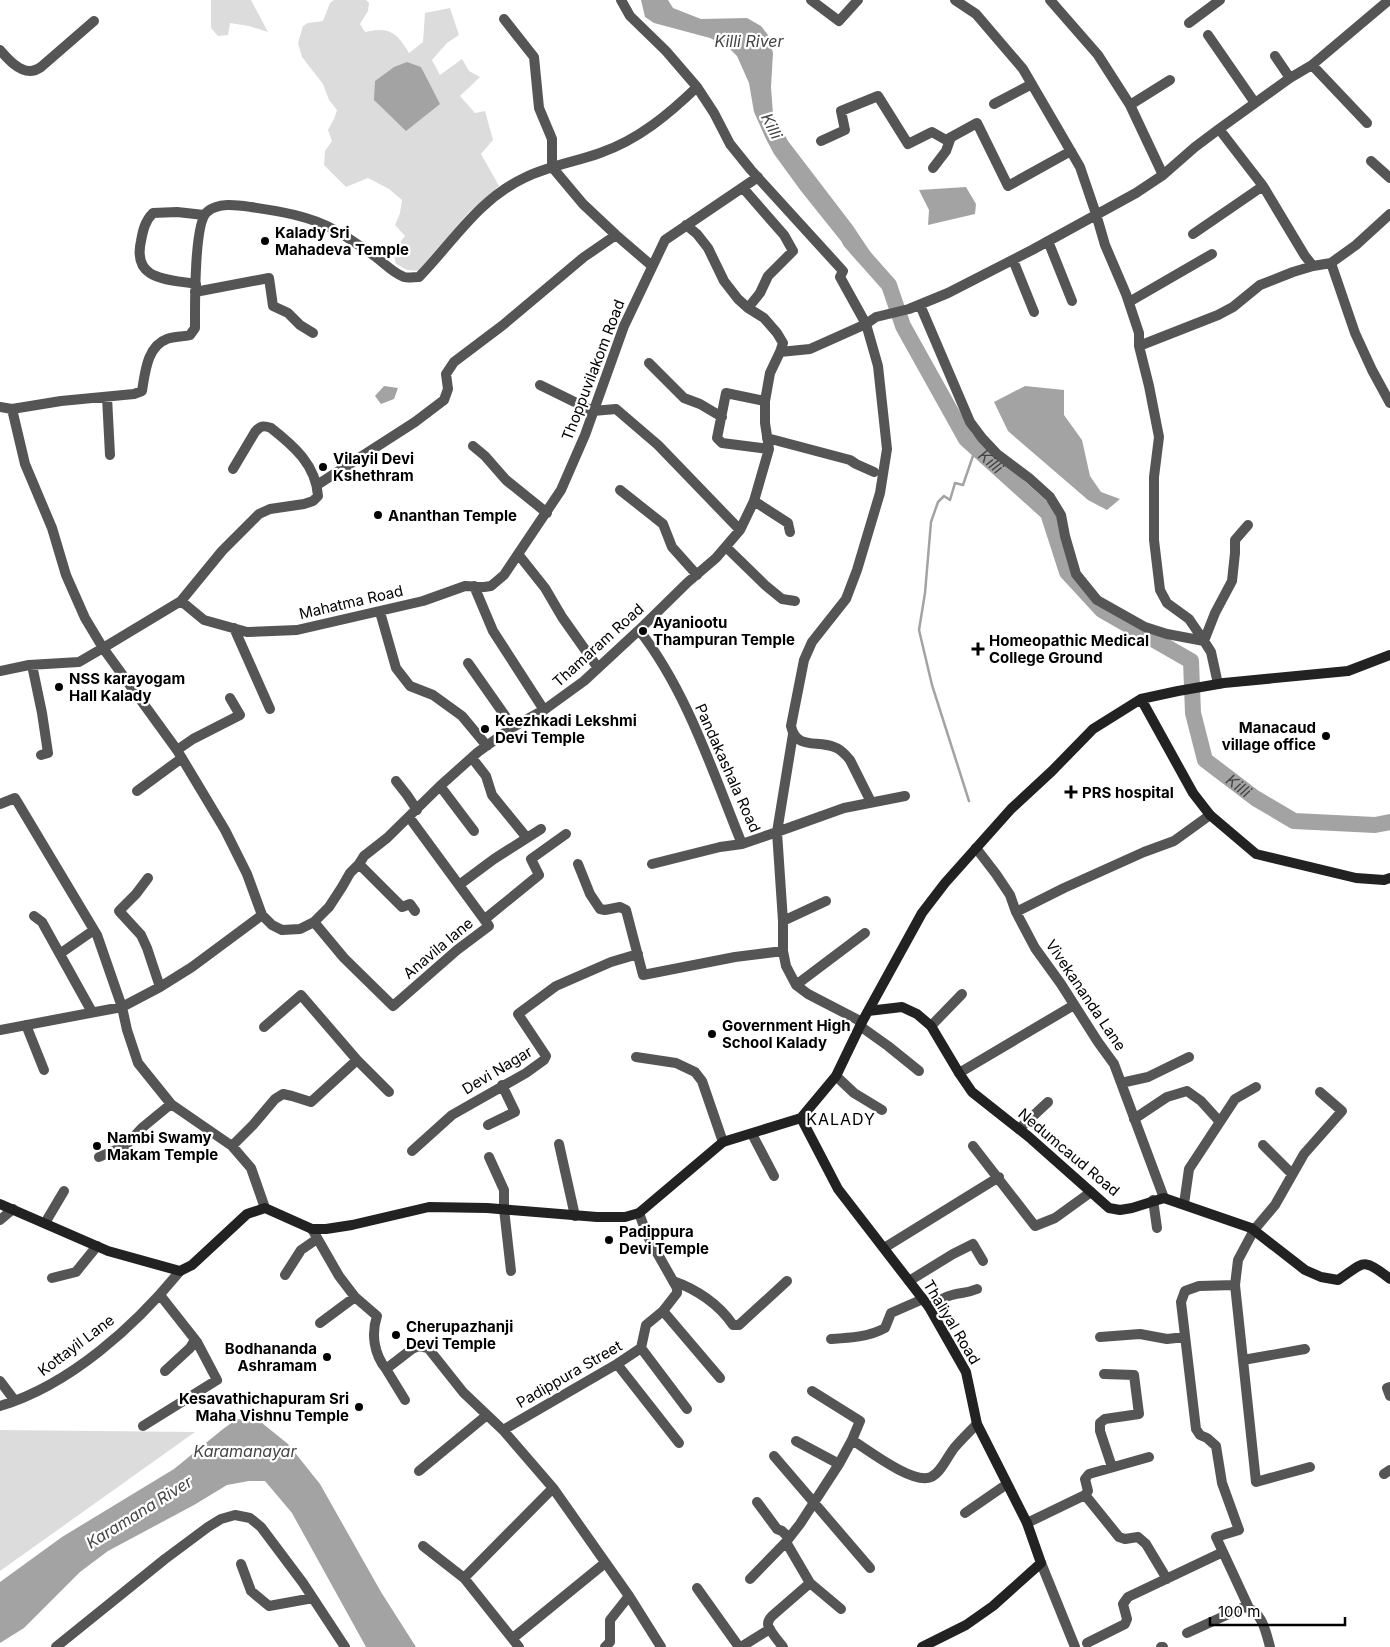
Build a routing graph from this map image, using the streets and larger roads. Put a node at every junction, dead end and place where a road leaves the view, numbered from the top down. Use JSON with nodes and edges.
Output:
{"nodes":[{"id":1,"x":621,"y":0,"type":"edge"},
{"id":2,"x":810,"y":0,"type":"edge"},
{"id":3,"x":858,"y":0,"type":"edge"},
{"id":4,"x":955,"y":0,"type":"edge"},
{"id":5,"x":1050,"y":0,"type":"edge"},
{"id":6,"x":1220,"y":0,"type":"edge"},
{"id":7,"x":1389,"y":0,"type":"edge"},
{"id":8,"x":504,"y":18,"type":"dead end"},
{"id":9,"x":94,"y":21,"type":"dead end"},
{"id":10,"x":1189,"y":23,"type":"dead end"},
{"id":11,"x":1208,"y":35,"type":"dead end"},
{"id":12,"x":0,"y":50,"type":"edge"},
{"id":13,"x":1275,"y":56,"type":"dead end"},
{"id":14,"x":1312,"y":65,"type":"junction"},
{"id":15,"x":1290,"y":78,"type":"junction"},
{"id":16,"x":1170,"y":80,"type":"dead end"},
{"id":17,"x":1032,"y":84,"type":"junction"},
{"id":18,"x":697,"y":87,"type":"junction"},
{"id":19,"x":1255,"y":103,"type":"junction"},
{"id":20,"x":994,"y":104,"type":"dead end"},
{"id":21,"x":1130,"y":105,"type":"junction"},
{"id":22,"x":1367,"y":123,"type":"dead end"},
{"id":23,"x":1219,"y":129,"type":"junction"},
{"id":24,"x":951,"y":137,"type":"junction"},
{"id":25,"x":821,"y":141,"type":"dead end"},
{"id":26,"x":1071,"y":151,"type":"junction"},
{"id":27,"x":1371,"y":161,"type":"dead end"},
{"id":28,"x":552,"y":167,"type":"junction"},
{"id":29,"x":933,"y":168,"type":"dead end"},
{"id":30,"x":1163,"y":175,"type":"junction"},
{"id":31,"x":758,"y":177,"type":"junction"},
{"id":32,"x":1390,"y":178,"type":"edge"},
{"id":33,"x":1263,"y":186,"type":"junction"},
{"id":34,"x":743,"y":188,"type":"junction"},
{"id":35,"x":1096,"y":214,"type":"junction"},
{"id":36,"x":1390,"y":214,"type":"edge"},
{"id":37,"x":204,"y":215,"type":"junction"},
{"id":38,"x":686,"y":225,"type":"junction"},
{"id":39,"x":1194,"y":234,"type":"dead end"},
{"id":40,"x":616,"y":235,"type":"junction"},
{"id":41,"x":1048,"y":242,"type":"junction"},
{"id":42,"x":1212,"y":254,"type":"dead end"},
{"id":43,"x":1013,"y":260,"type":"junction"},
{"id":44,"x":1331,"y":263,"type":"junction"},
{"id":45,"x":652,"y":266,"type":"junction"},
{"id":46,"x":1313,"y":266,"type":"junction"},
{"id":47,"x":195,"y":288,"type":"junction"},
{"id":48,"x":1072,"y":301,"type":"dead end"},
{"id":49,"x":1129,"y":302,"type":"junction"},
{"id":50,"x":920,"y":305,"type":"junction"},
{"id":51,"x":748,"y":308,"type":"junction"},
{"id":52,"x":1034,"y":312,"type":"dead end"},
{"id":53,"x":866,"y":324,"type":"junction"},
{"id":54,"x":313,"y":334,"type":"dead end"},
{"id":55,"x":1139,"y":346,"type":"junction"},
{"id":56,"x":780,"y":352,"type":"junction"},
{"id":57,"x":649,"y":363,"type":"dead end"},
{"id":58,"x":540,"y":385,"type":"dead end"},
{"id":59,"x":107,"y":397,"type":"junction"},
{"id":60,"x":765,"y":401,"type":"junction"},
{"id":61,"x":1390,"y":403,"type":"edge"},
{"id":62,"x":0,"y":407,"type":"edge"},
{"id":63,"x":12,"y":409,"type":"junction"},
{"id":64,"x":593,"y":411,"type":"junction"},
{"id":65,"x":722,"y":417,"type":"junction"},
{"id":66,"x":767,"y":438,"type":"junction"},
{"id":67,"x":473,"y":446,"type":"dead end"},
{"id":68,"x":769,"y":449,"type":"junction"},
{"id":69,"x":110,"y":456,"type":"dead end"},
{"id":70,"x":233,"y":469,"type":"dead end"},
{"id":71,"x":874,"y":472,"type":"dead end"},
{"id":72,"x":317,"y":485,"type":"junction"},
{"id":73,"x":620,"y":490,"type":"dead end"},
{"id":74,"x":754,"y":501,"type":"junction"},
{"id":75,"x":547,"y":513,"type":"junction"},
{"id":76,"x":1248,"y":525,"type":"dead end"},
{"id":77,"x":740,"y":530,"type":"junction"},
{"id":78,"x":790,"y":532,"type":"dead end"},
{"id":79,"x":726,"y":547,"type":"junction"},
{"id":80,"x":518,"y":554,"type":"junction"},
{"id":81,"x":697,"y":575,"type":"junction"},
{"id":82,"x":474,"y":586,"type":"junction"},
{"id":83,"x":181,"y":601,"type":"junction"},
{"id":84,"x":795,"y":601,"type":"dead end"},
{"id":85,"x":380,"y":612,"type":"junction"},
{"id":86,"x":234,"y":628,"type":"junction"},
{"id":87,"x":639,"y":630,"type":"junction"},
{"id":88,"x":1204,"y":641,"type":"junction"},
{"id":89,"x":103,"y":648,"type":"junction"},
{"id":90,"x":1390,"y":655,"type":"edge"},
{"id":91,"x":468,"y":663,"type":"dead end"},
{"id":92,"x":32,"y":665,"type":"junction"},
{"id":93,"x":598,"y":668,"type":"junction"},
{"id":94,"x":0,"y":671,"type":"edge"},
{"id":95,"x":1214,"y":685,"type":"junction"},
{"id":96,"x":230,"y":698,"type":"dead end"},
{"id":97,"x":1140,"y":699,"type":"junction"},
{"id":98,"x":270,"y":709,"type":"dead end"},
{"id":99,"x":544,"y":710,"type":"junction"},
{"id":100,"x":513,"y":727,"type":"junction"},
{"id":101,"x":793,"y":734,"type":"junction"},
{"id":102,"x":487,"y":746,"type":"junction"},
{"id":103,"x":179,"y":754,"type":"junction"},
{"id":104,"x":41,"y":755,"type":"dead end"},
{"id":105,"x":472,"y":758,"type":"junction"},
{"id":106,"x":396,"y":781,"type":"dead end"},
{"id":107,"x":440,"y":786,"type":"junction"},
{"id":108,"x":137,"y":791,"type":"dead end"},
{"id":109,"x":905,"y":796,"type":"dead end"},
{"id":110,"x":871,"y":802,"type":"junction"},
{"id":111,"x":0,"y":804,"type":"edge"},
{"id":112,"x":417,"y":810,"type":"junction"},
{"id":113,"x":1210,"y":815,"type":"junction"},
{"id":114,"x":409,"y":817,"type":"junction"},
{"id":115,"x":541,"y":829,"type":"dead end"},
{"id":116,"x":474,"y":831,"type":"dead end"},
{"id":117,"x":777,"y":832,"type":"junction"},
{"id":118,"x":566,"y":834,"type":"dead end"},
{"id":119,"x":527,"y":838,"type":"junction"},
{"id":120,"x":742,"y":844,"type":"junction"},
{"id":121,"x":976,"y":848,"type":"junction"},
{"id":122,"x":359,"y":864,"type":"junction"},
{"id":123,"x":578,"y":864,"type":"dead end"},
{"id":124,"x":652,"y":864,"type":"dead end"},
{"id":125,"x":148,"y":878,"type":"dead end"},
{"id":126,"x":1390,"y":878,"type":"edge"},
{"id":127,"x":459,"y":885,"type":"junction"},
{"id":128,"x":826,"y":901,"type":"dead end"},
{"id":129,"x":415,"y":911,"type":"dead end"},
{"id":130,"x":1016,"y":912,"type":"junction"},
{"id":131,"x":262,"y":915,"type":"junction"},
{"id":132,"x":34,"y":916,"type":"dead end"},
{"id":133,"x":485,"y":919,"type":"junction"},
{"id":134,"x":783,"y":921,"type":"junction"},
{"id":135,"x":314,"y":922,"type":"junction"},
{"id":136,"x":94,"y":930,"type":"junction"},
{"id":137,"x":865,"y":933,"type":"dead end"},
{"id":138,"x":783,"y":951,"type":"junction"},
{"id":139,"x":61,"y":954,"type":"junction"},
{"id":140,"x":638,"y":954,"type":"junction"},
{"id":141,"x":796,"y":985,"type":"junction"},
{"id":142,"x":160,"y":987,"type":"junction"},
{"id":143,"x":962,"y":994,"type":"dead end"},
{"id":144,"x":1074,"y":1005,"type":"junction"},
{"id":145,"x":122,"y":1007,"type":"junction"},
{"id":146,"x":868,"y":1011,"type":"junction"},
{"id":147,"x":92,"y":1012,"type":"junction"},
{"id":148,"x":861,"y":1024,"type":"junction"},
{"id":149,"x":26,"y":1025,"type":"junction"},
{"id":150,"x":264,"y":1026,"type":"dead end"},
{"id":151,"x":931,"y":1026,"type":"junction"},
{"id":152,"x":0,"y":1030,"type":"edge"},
{"id":153,"x":636,"y":1057,"type":"dead end"},
{"id":154,"x":1189,"y":1057,"type":"dead end"},
{"id":155,"x":357,"y":1060,"type":"junction"},
{"id":156,"x":44,"y":1070,"type":"dead end"},
{"id":157,"x":919,"y":1070,"type":"dead end"},
{"id":158,"x":959,"y":1073,"type":"junction"},
{"id":159,"x":836,"y":1076,"type":"junction"},
{"id":160,"x":1121,"y":1083,"type":"junction"},
{"id":161,"x":502,"y":1085,"type":"junction"},
{"id":162,"x":1256,"y":1087,"type":"dead end"},
{"id":163,"x":389,"y":1092,"type":"dead end"},
{"id":164,"x":1320,"y":1092,"type":"dead end"},
{"id":165,"x":1048,"y":1102,"type":"dead end"},
{"id":166,"x":171,"y":1104,"type":"junction"},
{"id":167,"x":882,"y":1110,"type":"dead end"},
{"id":168,"x":801,"y":1118,"type":"junction"},
{"id":169,"x":1134,"y":1119,"type":"junction"},
{"id":170,"x":1220,"y":1122,"type":"junction"},
{"id":171,"x":488,"y":1125,"type":"dead end"},
{"id":172,"x":1019,"y":1129,"type":"junction"},
{"id":173,"x":752,"y":1134,"type":"junction"},
{"id":174,"x":723,"y":1142,"type":"junction"},
{"id":175,"x":559,"y":1144,"type":"dead end"},
{"id":176,"x":1263,"y":1145,"type":"dead end"},
{"id":177,"x":232,"y":1146,"type":"junction"},
{"id":178,"x":973,"y":1146,"type":"dead end"},
{"id":179,"x":412,"y":1150,"type":"dead end"},
{"id":180,"x":99,"y":1157,"type":"dead end"},
{"id":181,"x":488,"y":1157,"type":"dead end"},
{"id":182,"x":1292,"y":1174,"type":"junction"},
{"id":183,"x":774,"y":1176,"type":"dead end"},
{"id":184,"x":999,"y":1177,"type":"junction"},
{"id":185,"x":64,"y":1191,"type":"dead end"},
{"id":186,"x":1091,"y":1192,"type":"junction"},
{"id":187,"x":1158,"y":1199,"type":"junction"},
{"id":188,"x":0,"y":1204,"type":"edge"},
{"id":189,"x":1184,"y":1204,"type":"junction"},
{"id":190,"x":265,"y":1208,"type":"junction"},
{"id":191,"x":13,"y":1209,"type":"junction"},
{"id":192,"x":504,"y":1209,"type":"junction"},
{"id":193,"x":639,"y":1213,"type":"junction"},
{"id":194,"x":575,"y":1216,"type":"junction"},
{"id":195,"x":0,"y":1220,"type":"edge"},
{"id":196,"x":45,"y":1223,"type":"junction"},
{"id":197,"x":1157,"y":1228,"type":"dead end"},
{"id":198,"x":312,"y":1229,"type":"junction"},
{"id":199,"x":1254,"y":1230,"type":"junction"},
{"id":200,"x":317,"y":1239,"type":"junction"},
{"id":201,"x":97,"y":1246,"type":"junction"},
{"id":202,"x":884,"y":1248,"type":"junction"},
{"id":203,"x":983,"y":1261,"type":"dead end"},
{"id":204,"x":180,"y":1271,"type":"junction"},
{"id":205,"x":511,"y":1272,"type":"dead end"},
{"id":206,"x":285,"y":1275,"type":"dead end"},
{"id":207,"x":52,"y":1278,"type":"dead end"},
{"id":208,"x":1390,"y":1279,"type":"edge"},
{"id":209,"x":673,"y":1281,"type":"junction"},
{"id":210,"x":787,"y":1281,"type":"dead end"},
{"id":211,"x":909,"y":1281,"type":"junction"},
{"id":212,"x":1235,"y":1286,"type":"junction"},
{"id":213,"x":977,"y":1289,"type":"dead end"},
{"id":214,"x":160,"y":1295,"type":"junction"},
{"id":215,"x":355,"y":1297,"type":"junction"},
{"id":216,"x":926,"y":1303,"type":"junction"},
{"id":217,"x":663,"y":1311,"type":"junction"},
{"id":218,"x":320,"y":1323,"type":"dead end"},
{"id":219,"x":1100,"y":1337,"type":"dead end"},
{"id":220,"x":1185,"y":1337,"type":"junction"},
{"id":221,"x":831,"y":1339,"type":"dead end"},
{"id":222,"x":195,"y":1340,"type":"junction"},
{"id":223,"x":641,"y":1348,"type":"junction"},
{"id":224,"x":1304,"y":1349,"type":"dead end"},
{"id":225,"x":1243,"y":1360,"type":"junction"},
{"id":226,"x":617,"y":1364,"type":"junction"},
{"id":227,"x":386,"y":1369,"type":"junction"},
{"id":228,"x":165,"y":1371,"type":"dead end"},
{"id":229,"x":1104,"y":1374,"type":"dead end"},
{"id":230,"x":720,"y":1378,"type":"dead end"},
{"id":231,"x":0,"y":1380,"type":"edge"},
{"id":232,"x":1390,"y":1387,"type":"edge"},
{"id":233,"x":812,"y":1391,"type":"dead end"},
{"id":234,"x":1390,"y":1396,"type":"edge"},
{"id":235,"x":405,"y":1400,"type":"dead end"},
{"id":236,"x":15,"y":1401,"type":"junction"},
{"id":237,"x":0,"y":1406,"type":"edge"},
{"id":238,"x":687,"y":1409,"type":"dead end"},
{"id":239,"x":486,"y":1415,"type":"junction"},
{"id":240,"x":977,"y":1424,"type":"junction"},
{"id":241,"x":143,"y":1426,"type":"dead end"},
{"id":242,"x":503,"y":1430,"type":"junction"},
{"id":243,"x":852,"y":1440,"type":"junction"},
{"id":244,"x":796,"y":1441,"type":"dead end"},
{"id":245,"x":679,"y":1443,"type":"dead end"},
{"id":246,"x":774,"y":1456,"type":"dead end"},
{"id":247,"x":1149,"y":1457,"type":"dead end"},
{"id":248,"x":839,"y":1464,"type":"junction"},
{"id":249,"x":1112,"y":1467,"type":"junction"},
{"id":250,"x":1310,"y":1467,"type":"dead end"},
{"id":251,"x":419,"y":1472,"type":"dead end"},
{"id":252,"x":1007,"y":1484,"type":"junction"},
{"id":253,"x":553,"y":1488,"type":"junction"},
{"id":254,"x":1085,"y":1494,"type":"junction"},
{"id":255,"x":757,"y":1502,"type":"dead end"},
{"id":256,"x":813,"y":1502,"type":"junction"},
{"id":257,"x":965,"y":1513,"type":"dead end"},
{"id":258,"x":1027,"y":1524,"type":"junction"},
{"id":259,"x":788,"y":1540,"type":"junction"},
{"id":260,"x":423,"y":1546,"type":"dead end"},
{"id":261,"x":1223,"y":1552,"type":"junction"},
{"id":262,"x":605,"y":1563,"type":"junction"},
{"id":263,"x":1041,"y":1563,"type":"junction"},
{"id":264,"x":241,"y":1564,"type":"dead end"},
{"id":265,"x":870,"y":1568,"type":"dead end"},
{"id":266,"x":464,"y":1578,"type":"junction"},
{"id":267,"x":750,"y":1578,"type":"dead end"},
{"id":268,"x":1167,"y":1579,"type":"junction"},
{"id":269,"x":810,"y":1583,"type":"junction"},
{"id":270,"x":697,"y":1588,"type":"dead end"},
{"id":271,"x":629,"y":1596,"type":"junction"},
{"id":272,"x":313,"y":1598,"type":"junction"},
{"id":273,"x":1249,"y":1608,"type":"junction"},
{"id":274,"x":841,"y":1609,"type":"dead end"},
{"id":275,"x":770,"y":1629,"type":"junction"},
{"id":276,"x":1187,"y":1633,"type":"dead end"},
{"id":277,"x":516,"y":1643,"type":"edge"},
{"id":278,"x":1085,"y":1646,"type":"edge"},
{"id":279,"x":56,"y":1647,"type":"edge"},
{"id":280,"x":345,"y":1647,"type":"edge"},
{"id":281,"x":605,"y":1647,"type":"edge"},
{"id":282,"x":661,"y":1647,"type":"edge"},
{"id":283,"x":740,"y":1647,"type":"edge"},
{"id":284,"x":783,"y":1647,"type":"edge"},
{"id":285,"x":922,"y":1647,"type":"edge"},
{"id":286,"x":1074,"y":1647,"type":"edge"},
{"id":287,"x":1270,"y":1647,"type":"edge"}],
"edges":[{"from":1,"to":18,"type":"street"},
{"from":2,"to":3,"type":"street"},
{"from":4,"to":17,"type":"street"},
{"from":5,"to":21,"type":"street"},
{"from":6,"to":10,"type":"street"},
{"from":7,"to":14,"type":"street"},
{"from":8,"to":28,"type":"street"},
{"from":9,"to":12,"type":"street"},
{"from":11,"to":19,"type":"street"},
{"from":13,"to":15,"type":"street"},
{"from":14,"to":15,"type":"street"},
{"from":14,"to":22,"type":"street"},
{"from":15,"to":19,"type":"street"},
{"from":16,"to":21,"type":"street"},
{"from":17,"to":20,"type":"street"},
{"from":17,"to":26,"type":"street"},
{"from":18,"to":28,"type":"street"},
{"from":18,"to":31,"type":"street"},
{"from":19,"to":23,"type":"street"},
{"from":21,"to":30,"type":"street"},
{"from":23,"to":30,"type":"street"},
{"from":23,"to":33,"type":"street"},
{"from":24,"to":25,"type":"street"},
{"from":24,"to":26,"type":"street"},
{"from":24,"to":29,"type":"street"},
{"from":26,"to":35,"type":"street"},
{"from":27,"to":32,"type":"street"},
{"from":28,"to":37,"type":"street"},
{"from":28,"to":40,"type":"street"},
{"from":30,"to":35,"type":"street"},
{"from":31,"to":34,"type":"street","name":"Thoppuvilakom Road"},
{"from":31,"to":53,"type":"street"},
{"from":33,"to":39,"type":"street"},
{"from":33,"to":46,"type":"street"},
{"from":34,"to":38,"type":"street","name":"Thoppuvilakom Road"},
{"from":34,"to":51,"type":"street"},
{"from":35,"to":41,"type":"street"},
{"from":35,"to":49,"type":"street"},
{"from":36,"to":44,"type":"street"},
{"from":37,"to":47,"type":"street"},
{"from":37,"to":47,"type":"street"},
{"from":38,"to":45,"type":"street","name":"Thoppuvilakom Road"},
{"from":38,"to":51,"type":"street"},
{"from":40,"to":45,"type":"street"},
{"from":40,"to":72,"type":"street"},
{"from":41,"to":43,"type":"street"},
{"from":41,"to":48,"type":"street"},
{"from":42,"to":49,"type":"street"},
{"from":43,"to":50,"type":"street"},
{"from":43,"to":52,"type":"street"},
{"from":44,"to":46,"type":"street"},
{"from":44,"to":61,"type":"street"},
{"from":45,"to":64,"type":"street","name":"Thoppuvilakom Road"},
{"from":46,"to":55,"type":"street"},
{"from":47,"to":54,"type":"street"},
{"from":47,"to":59,"type":"street"},
{"from":49,"to":55,"type":"street"},
{"from":50,"to":53,"type":"street"},
{"from":50,"to":88,"type":"street"},
{"from":51,"to":56,"type":"street"},
{"from":53,"to":56,"type":"street"},
{"from":53,"to":101,"type":"street"},
{"from":55,"to":88,"type":"street"},
{"from":56,"to":60,"type":"street","name":"Thamaram Road"},
{"from":57,"to":65,"type":"street"},
{"from":58,"to":64,"type":"street"},
{"from":59,"to":63,"type":"street"},
{"from":59,"to":69,"type":"street"},
{"from":60,"to":65,"type":"street"},
{"from":60,"to":66,"type":"street","name":"Thamaram Road"},
{"from":62,"to":63,"type":"street"},
{"from":63,"to":89,"type":"street"},
{"from":64,"to":75,"type":"street","name":"Thoppuvilakom Road"},
{"from":64,"to":77,"type":"street"},
{"from":65,"to":68,"type":"street"},
{"from":66,"to":68,"type":"street","name":"Thamaram Road"},
{"from":66,"to":71,"type":"street"},
{"from":67,"to":75,"type":"street"},
{"from":68,"to":74,"type":"street","name":"Thamaram Road"},
{"from":70,"to":72,"type":"street"},
{"from":72,"to":83,"type":"street"},
{"from":73,"to":81,"type":"street"},
{"from":74,"to":77,"type":"street","name":"Thamaram Road"},
{"from":74,"to":78,"type":"street"},
{"from":75,"to":80,"type":"street","name":"Thoppuvilakom Road"},
{"from":76,"to":88,"type":"street"},
{"from":77,"to":79,"type":"street","name":"Thamaram Road"},
{"from":79,"to":81,"type":"street","name":"Thamaram Road"},
{"from":79,"to":84,"type":"street"},
{"from":80,"to":82,"type":"street","name":"Mahatma Road"},
{"from":80,"to":93,"type":"street"},
{"from":81,"to":87,"type":"street","name":"Thamaram Road"},
{"from":82,"to":85,"type":"street","name":"Mahatma Road"},
{"from":82,"to":99,"type":"street"},
{"from":83,"to":86,"type":"street","name":"Mahatma Road"},
{"from":83,"to":89,"type":"street"},
{"from":85,"to":86,"type":"street","name":"Mahatma Road"},
{"from":85,"to":102,"type":"street"},
{"from":86,"to":98,"type":"street"},
{"from":87,"to":93,"type":"street","name":"Thamaram Road"},
{"from":87,"to":120,"type":"street","name":"Pandakashala Road"},
{"from":88,"to":95,"type":"street"},
{"from":89,"to":92,"type":"street"},
{"from":89,"to":103,"type":"street"},
{"from":90,"to":95,"type":"street"},
{"from":91,"to":100,"type":"street"},
{"from":92,"to":94,"type":"street"},
{"from":92,"to":104,"type":"street"},
{"from":93,"to":99,"type":"street","name":"Thamaram Road"},
{"from":95,"to":97,"type":"street"},
{"from":96,"to":103,"type":"street"},
{"from":97,"to":113,"type":"street"},
{"from":97,"to":121,"type":"street"},
{"from":99,"to":100,"type":"street","name":"Thamaram Road"},
{"from":100,"to":102,"type":"street","name":"Thamaram Road"},
{"from":101,"to":110,"type":"street"},
{"from":101,"to":117,"type":"street"},
{"from":102,"to":105,"type":"street","name":"Thamaram Road"},
{"from":103,"to":108,"type":"street"},
{"from":103,"to":131,"type":"street"},
{"from":105,"to":107,"type":"street","name":"Thamaram Road"},
{"from":105,"to":119,"type":"street"},
{"from":106,"to":112,"type":"street"},
{"from":107,"to":112,"type":"street","name":"Thamaram Road"},
{"from":107,"to":116,"type":"street"},
{"from":109,"to":110,"type":"street"},
{"from":110,"to":117,"type":"street"},
{"from":111,"to":136,"type":"street"},
{"from":112,"to":114,"type":"street","name":"Thamaram Road"},
{"from":113,"to":126,"type":"street"},
{"from":113,"to":130,"type":"street"},
{"from":114,"to":122,"type":"street","name":"Thamaram Road"},
{"from":114,"to":127,"type":"street","name":"Anavila lane"},
{"from":115,"to":119,"type":"street"},
{"from":117,"to":120,"type":"street","name":"Pandakashala Road"},
{"from":117,"to":134,"type":"street","name":"Pandakashala Road"},
{"from":118,"to":133,"type":"street"},
{"from":119,"to":127,"type":"street"},
{"from":120,"to":124,"type":"street"},
{"from":121,"to":130,"type":"street","name":"Vivekananda Lane"},
{"from":121,"to":146,"type":"street"},
{"from":122,"to":129,"type":"street"},
{"from":122,"to":135,"type":"street","name":"Thamaram Road"},
{"from":123,"to":140,"type":"street"},
{"from":125,"to":142,"type":"street"},
{"from":127,"to":133,"type":"street","name":"Anavila lane"},
{"from":128,"to":134,"type":"street"},
{"from":130,"to":144,"type":"street","name":"Vivekananda Lane"},
{"from":131,"to":135,"type":"street"},
{"from":131,"to":142,"type":"street"},
{"from":132,"to":139,"type":"street"},
{"from":133,"to":135,"type":"street","name":"Anavila lane"},
{"from":134,"to":138,"type":"street","name":"Pandakashala Road"},
{"from":136,"to":139,"type":"street"},
{"from":136,"to":145,"type":"street"},
{"from":137,"to":141,"type":"street"},
{"from":138,"to":140,"type":"street"},
{"from":138,"to":141,"type":"street","name":"Pandakashala Road"},
{"from":139,"to":147,"type":"street"},
{"from":140,"to":161,"type":"street","name":"Devi Nagar"},
{"from":141,"to":148,"type":"street"},
{"from":142,"to":145,"type":"street"},
{"from":143,"to":151,"type":"street"},
{"from":144,"to":158,"type":"street"},
{"from":144,"to":160,"type":"street","name":"Vivekananda Lane"},
{"from":145,"to":147,"type":"street"},
{"from":145,"to":166,"type":"street"},
{"from":146,"to":148,"type":"street"},
{"from":146,"to":151,"type":"street","name":"Nedumcaud Road"},
{"from":147,"to":149,"type":"street"},
{"from":148,"to":157,"type":"street"},
{"from":148,"to":159,"type":"street"},
{"from":149,"to":152,"type":"street"},
{"from":149,"to":156,"type":"street"},
{"from":150,"to":155,"type":"street"},
{"from":151,"to":158,"type":"street","name":"Nedumcaud Road"},
{"from":153,"to":174,"type":"street"},
{"from":154,"to":160,"type":"street"},
{"from":155,"to":163,"type":"street"},
{"from":155,"to":177,"type":"street"},
{"from":158,"to":172,"type":"street","name":"Nedumcaud Road"},
{"from":159,"to":167,"type":"street"},
{"from":159,"to":168,"type":"street"},
{"from":160,"to":169,"type":"street","name":"Vivekananda Lane"},
{"from":161,"to":171,"type":"street"},
{"from":161,"to":179,"type":"street","name":"Devi Nagar"},
{"from":162,"to":170,"type":"street"},
{"from":164,"to":182,"type":"street"},
{"from":165,"to":172,"type":"street"},
{"from":166,"to":177,"type":"street"},
{"from":166,"to":180,"type":"street"},
{"from":168,"to":173,"type":"street"},
{"from":168,"to":202,"type":"street","name":"Thaliyal Road"},
{"from":169,"to":170,"type":"street"},
{"from":169,"to":187,"type":"street","name":"Vivekananda Lane"},
{"from":170,"to":189,"type":"street"},
{"from":172,"to":186,"type":"street","name":"Nedumcaud Road"},
{"from":173,"to":174,"type":"street"},
{"from":173,"to":183,"type":"street"},
{"from":174,"to":193,"type":"street"},
{"from":175,"to":194,"type":"street"},
{"from":176,"to":182,"type":"street"},
{"from":177,"to":190,"type":"street"},
{"from":178,"to":184,"type":"street"},
{"from":181,"to":192,"type":"street"},
{"from":182,"to":199,"type":"street"},
{"from":184,"to":186,"type":"street"},
{"from":184,"to":202,"type":"street"},
{"from":185,"to":196,"type":"street"},
{"from":186,"to":187,"type":"street","name":"Nedumcaud Road"},
{"from":187,"to":189,"type":"street"},
{"from":187,"to":197,"type":"street","name":"Vivekananda Lane"},
{"from":188,"to":191,"type":"street"},
{"from":189,"to":199,"type":"street"},
{"from":190,"to":198,"type":"street"},
{"from":190,"to":204,"type":"street"},
{"from":191,"to":195,"type":"street"},
{"from":191,"to":196,"type":"street"},
{"from":192,"to":194,"type":"street"},
{"from":192,"to":198,"type":"street"},
{"from":192,"to":205,"type":"street"},
{"from":193,"to":194,"type":"street"},
{"from":193,"to":209,"type":"street"},
{"from":196,"to":201,"type":"street"},
{"from":198,"to":200,"type":"street"},
{"from":199,"to":208,"type":"street"},
{"from":199,"to":212,"type":"street"},
{"from":200,"to":206,"type":"street"},
{"from":200,"to":215,"type":"street"},
{"from":201,"to":204,"type":"street"},
{"from":201,"to":207,"type":"street"},
{"from":202,"to":211,"type":"street","name":"Thaliyal Road"},
{"from":203,"to":211,"type":"street"},
{"from":204,"to":214,"type":"street","name":"Kottayil Lane"},
{"from":209,"to":210,"type":"street"},
{"from":209,"to":217,"type":"street","name":"Padippura Street"},
{"from":211,"to":216,"type":"street","name":"Thaliyal Road"},
{"from":212,"to":220,"type":"street"},
{"from":212,"to":225,"type":"street"},
{"from":213,"to":216,"type":"street"},
{"from":214,"to":222,"type":"street"},
{"from":214,"to":236,"type":"street","name":"Kottayil Lane"},
{"from":215,"to":218,"type":"street"},
{"from":215,"to":227,"type":"street"},
{"from":216,"to":221,"type":"street"},
{"from":216,"to":240,"type":"street","name":"Thaliyal Road"},
{"from":217,"to":223,"type":"street","name":"Padippura Street"},
{"from":217,"to":230,"type":"street"},
{"from":219,"to":220,"type":"street"},
{"from":220,"to":261,"type":"street"},
{"from":222,"to":228,"type":"street"},
{"from":222,"to":241,"type":"street"},
{"from":223,"to":226,"type":"street","name":"Padippura Street"},
{"from":223,"to":238,"type":"street"},
{"from":224,"to":225,"type":"street"},
{"from":225,"to":250,"type":"street"},
{"from":226,"to":242,"type":"street","name":"Padippura Street"},
{"from":226,"to":245,"type":"street"},
{"from":227,"to":235,"type":"street"},
{"from":227,"to":239,"type":"street"},
{"from":229,"to":249,"type":"street"},
{"from":231,"to":236,"type":"street"},
{"from":232,"to":234,"type":"street"},
{"from":233,"to":243,"type":"street"},
{"from":236,"to":237,"type":"street","name":"Kottayil Lane"},
{"from":239,"to":242,"type":"street"},
{"from":239,"to":251,"type":"street"},
{"from":240,"to":243,"type":"street"},
{"from":240,"to":252,"type":"street","name":"Thaliyal Road"},
{"from":242,"to":253,"type":"street"},
{"from":243,"to":248,"type":"street"},
{"from":244,"to":248,"type":"street"},
{"from":246,"to":256,"type":"street"},
{"from":247,"to":249,"type":"street"},
{"from":248,"to":256,"type":"street"},
{"from":249,"to":254,"type":"street"},
{"from":252,"to":257,"type":"street"},
{"from":252,"to":258,"type":"street","name":"Thaliyal Road"},
{"from":253,"to":262,"type":"street"},
{"from":253,"to":266,"type":"street"},
{"from":254,"to":258,"type":"street"},
{"from":254,"to":268,"type":"street"},
{"from":255,"to":259,"type":"street"},
{"from":256,"to":259,"type":"street"},
{"from":256,"to":265,"type":"street"},
{"from":258,"to":263,"type":"street","name":"Thaliyal Road"},
{"from":259,"to":267,"type":"street"},
{"from":259,"to":269,"type":"street"},
{"from":260,"to":266,"type":"street"},
{"from":261,"to":268,"type":"street"},
{"from":261,"to":273,"type":"street"},
{"from":262,"to":271,"type":"street"},
{"from":262,"to":277,"type":"street"},
{"from":263,"to":285,"type":"street"},
{"from":263,"to":286,"type":"street"},
{"from":264,"to":272,"type":"street"},
{"from":266,"to":277,"type":"street"},
{"from":268,"to":278,"type":"street"},
{"from":269,"to":274,"type":"street"},
{"from":269,"to":275,"type":"street"},
{"from":270,"to":283,"type":"street"},
{"from":271,"to":281,"type":"street"},
{"from":271,"to":282,"type":"street"},
{"from":272,"to":279,"type":"street"},
{"from":272,"to":280,"type":"street"},
{"from":273,"to":276,"type":"street"},
{"from":273,"to":287,"type":"street"},
{"from":275,"to":283,"type":"street"},
{"from":275,"to":284,"type":"street"}]}
